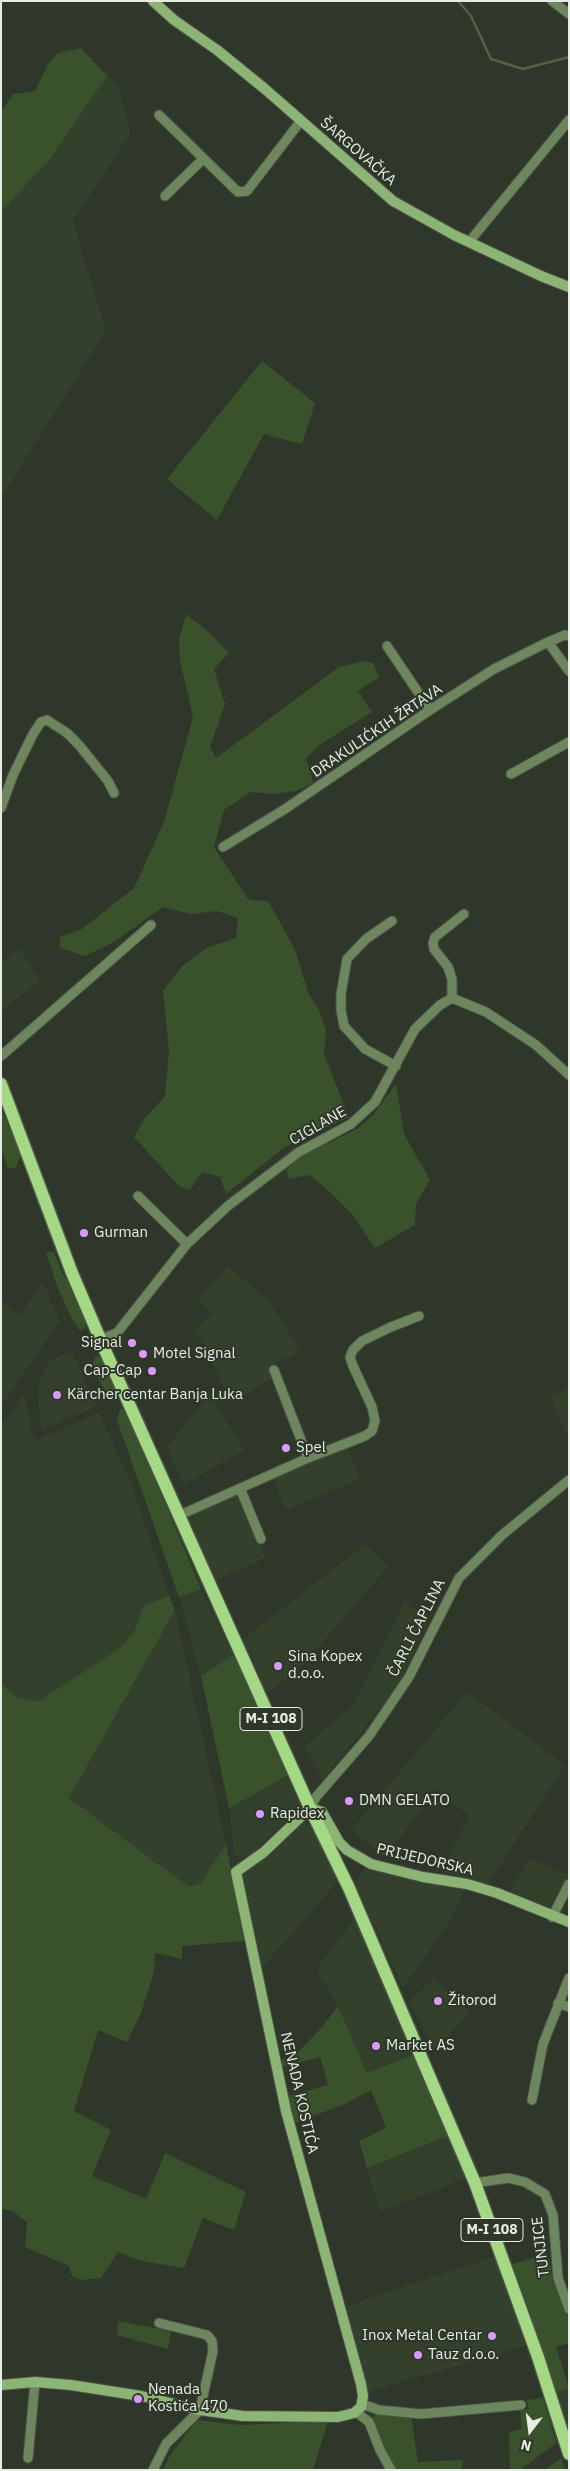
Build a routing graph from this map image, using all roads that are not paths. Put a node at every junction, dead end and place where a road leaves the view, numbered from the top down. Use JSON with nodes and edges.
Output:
{"nodes":[{"id":1,"x":153,"y":1,"type":"edge"},
{"id":2,"x":552,"y":1,"type":"edge"},
{"id":3,"x":569,"y":14,"type":"edge"},
{"id":4,"x":159,"y":115,"type":"dead end"},
{"id":5,"x":569,"y":120,"type":"edge"},
{"id":6,"x":300,"y":122,"type":"junction"},
{"id":7,"x":202,"y":160,"type":"junction"},
{"id":8,"x":165,"y":196,"type":"dead end"},
{"id":9,"x":469,"y":242,"type":"junction"},
{"id":10,"x":569,"y":287,"type":"edge"},
{"id":11,"x":569,"y":636,"type":"edge"},
{"id":12,"x":548,"y":642,"type":"junction"},
{"id":13,"x":387,"y":646,"type":"dead end"},
{"id":14,"x":569,"y":671,"type":"edge"},
{"id":15,"x":430,"y":710,"type":"junction"},
{"id":16,"x":569,"y":742,"type":"edge"},
{"id":17,"x":511,"y":774,"type":"dead end"},
{"id":18,"x":114,"y":794,"type":"dead end"},
{"id":19,"x":1,"y":808,"type":"edge"},
{"id":20,"x":222,"y":847,"type":"dead end"},
{"id":21,"x":464,"y":914,"type":"dead end"},
{"id":22,"x":392,"y":921,"type":"dead end"},
{"id":23,"x":151,"y":925,"type":"dead end"},
{"id":24,"x":452,"y":998,"type":"junction"},
{"id":25,"x":1,"y":1056,"type":"edge"},
{"id":26,"x":396,"y":1066,"type":"junction"},
{"id":27,"x":569,"y":1075,"type":"edge"},
{"id":28,"x":1,"y":1084,"type":"edge"},
{"id":29,"x":138,"y":1196,"type":"dead end"},
{"id":30,"x":187,"y":1244,"type":"junction"},
{"id":31,"x":419,"y":1316,"type":"dead end"},
{"id":32,"x":101,"y":1339,"type":"junction"},
{"id":33,"x":274,"y":1370,"type":"dead end"},
{"id":34,"x":308,"y":1458,"type":"junction"},
{"id":35,"x":569,"y":1480,"type":"edge"},
{"id":36,"x":240,"y":1488,"type":"junction"},
{"id":37,"x":180,"y":1515,"type":"junction"},
{"id":38,"x":261,"y":1539,"type":"dead end"},
{"id":39,"x":310,"y":1808,"type":"junction"},
{"id":40,"x":569,"y":1884,"type":"edge"},
{"id":41,"x":552,"y":1917,"type":"junction"},
{"id":42,"x":569,"y":1922,"type":"edge"},
{"id":43,"x":569,"y":1978,"type":"edge"},
{"id":44,"x":558,"y":2002,"type":"junction"},
{"id":45,"x":569,"y":2007,"type":"edge"},
{"id":46,"x":532,"y":2100,"type":"dead end"},
{"id":47,"x":475,"y":2183,"type":"junction"},
{"id":48,"x":569,"y":2309,"type":"edge"},
{"id":49,"x":159,"y":2323,"type":"dead end"},
{"id":50,"x":35,"y":2382,"type":"junction"},
{"id":51,"x":1,"y":2385,"type":"edge"},
{"id":52,"x":362,"y":2404,"type":"junction"},
{"id":53,"x":521,"y":2404,"type":"dead end"},
{"id":54,"x":374,"y":2409,"type":"junction"},
{"id":55,"x":200,"y":2410,"type":"junction"},
{"id":56,"x":356,"y":2412,"type":"junction"},
{"id":57,"x":368,"y":2422,"type":"junction"},
{"id":58,"x":569,"y":2454,"type":"edge"},
{"id":59,"x":28,"y":2458,"type":"dead end"},
{"id":60,"x":153,"y":2470,"type":"edge"},
{"id":61,"x":392,"y":2470,"type":"edge"}],
"edges":[{"from":1,"to":6,"type":"street","name":"ŠARGOVAČKA"},
{"from":2,"to":3,"type":"street"},
{"from":4,"to":7,"type":"street"},
{"from":5,"to":9,"type":"street"},
{"from":6,"to":7,"type":"street"},
{"from":6,"to":9,"type":"street","name":"ŠARGOVAČKA"},
{"from":7,"to":8,"type":"street"},
{"from":9,"to":10,"type":"street","name":"ŠARGOVAČKA"},
{"from":11,"to":12,"type":"street","name":"DRAKULIĆKIH ŽRTAVA"},
{"from":12,"to":14,"type":"street"},
{"from":12,"to":15,"type":"street","name":"DRAKULIĆKIH ŽRTAVA"},
{"from":13,"to":15,"type":"street"},
{"from":15,"to":20,"type":"street","name":"DRAKULIĆKIH ŽRTAVA"},
{"from":16,"to":17,"type":"street"},
{"from":18,"to":19,"type":"street"},
{"from":21,"to":24,"type":"street"},
{"from":22,"to":26,"type":"street"},
{"from":23,"to":25,"type":"street"},
{"from":24,"to":26,"type":"street","name":"CIGLANE"},
{"from":24,"to":27,"type":"street"},
{"from":26,"to":30,"type":"street","name":"CIGLANE"},
{"from":28,"to":32,"type":"main road","number":"M-I 108"},
{"from":29,"to":30,"type":"street"},
{"from":30,"to":32,"type":"street","name":"CIGLANE"},
{"from":31,"to":34,"type":"street"},
{"from":32,"to":37,"type":"main road","number":"M-I 108"},
{"from":33,"to":34,"type":"street"},
{"from":34,"to":36,"type":"street"},
{"from":35,"to":39,"type":"street","name":"ČARLI ČAPLINA"},
{"from":36,"to":37,"type":"street"},
{"from":36,"to":38,"type":"street"},
{"from":37,"to":39,"type":"main road","number":"M-I 108"},
{"from":39,"to":41,"type":"street","name":"PRIJEDORSKA"},
{"from":39,"to":47,"type":"main road","number":"M-I 108"},
{"from":39,"to":52,"type":"street","name":"NENADA KOSTIĆA"},
{"from":40,"to":41,"type":"street"},
{"from":41,"to":42,"type":"street","name":"PRIJEDORSKA"},
{"from":43,"to":44,"type":"street"},
{"from":44,"to":45,"type":"street"},
{"from":44,"to":46,"type":"street"},
{"from":47,"to":48,"type":"street","name":"TUNJICE"},
{"from":47,"to":58,"type":"main road","number":"M-I 108"},
{"from":49,"to":55,"type":"street"},
{"from":50,"to":51,"type":"street"},
{"from":50,"to":55,"type":"street"},
{"from":50,"to":59,"type":"street"},
{"from":52,"to":54,"type":"street"},
{"from":52,"to":56,"type":"street"},
{"from":53,"to":54,"type":"street"},
{"from":54,"to":57,"type":"street"},
{"from":55,"to":56,"type":"street"},
{"from":55,"to":60,"type":"street"},
{"from":56,"to":57,"type":"street"},
{"from":57,"to":61,"type":"street"}]}
